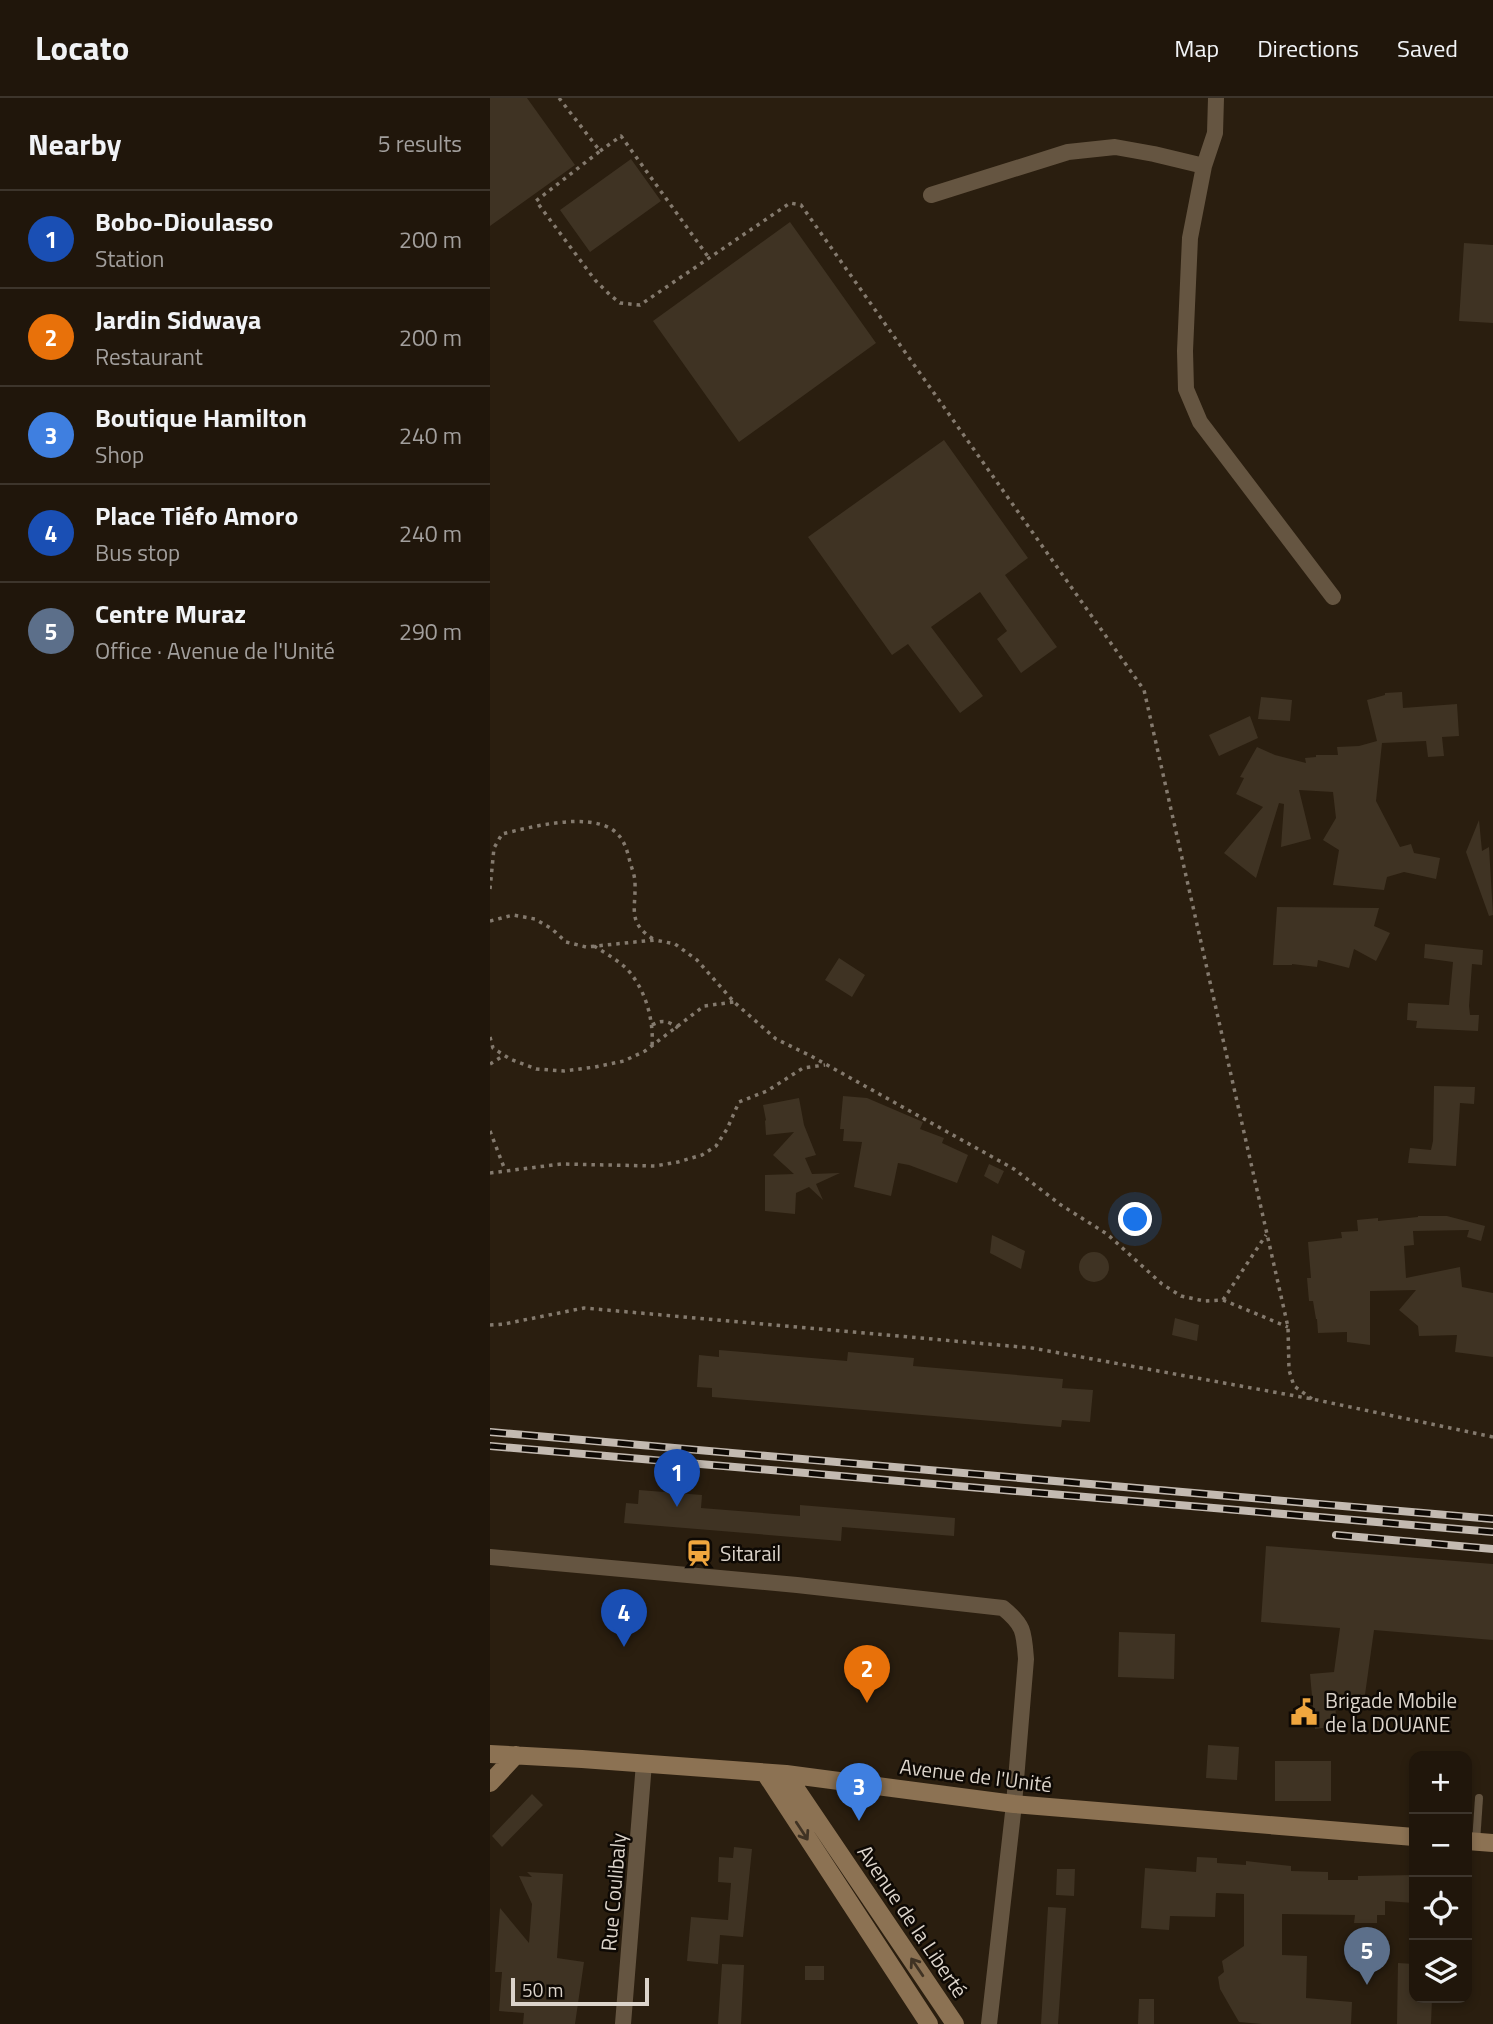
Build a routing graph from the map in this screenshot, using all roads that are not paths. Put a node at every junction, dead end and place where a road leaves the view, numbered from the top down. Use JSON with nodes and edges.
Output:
{"nodes":[{"id":1,"x":1216,"y":98,"type":"edge"},
{"id":2,"x":1204,"y":166,"type":"junction"},
{"id":3,"x":931,"y":195,"type":"dead end"},
{"id":4,"x":1333,"y":597,"type":"dead end"},
{"id":5,"x":490,"y":1557,"type":"edge"},
{"id":6,"x":490,"y":1754,"type":"edge"},
{"id":7,"x":516,"y":1755,"type":"junction"},
{"id":8,"x":644,"y":1763,"type":"junction"},
{"id":9,"x":765,"y":1773,"type":"junction"},
{"id":10,"x":786,"y":1774,"type":"junction"},
{"id":11,"x":490,"y":1783,"type":"edge"},
{"id":12,"x":1479,"y":1798,"type":"dead end"},
{"id":13,"x":1014,"y":1804,"type":"junction"},
{"id":14,"x":1409,"y":1837,"type":"edge"},
{"id":15,"x":1478,"y":1842,"type":"edge"},
{"id":16,"x":623,"y":2024,"type":"edge"},
{"id":17,"x":929,"y":2024,"type":"edge"},
{"id":18,"x":955,"y":2024,"type":"edge"},
{"id":19,"x":989,"y":2024,"type":"edge"}],
"edges":[{"from":1,"to":2,"type":"street"},
{"from":2,"to":3,"type":"street"},
{"from":2,"to":4,"type":"street"},
{"from":5,"to":13,"type":"street"},
{"from":6,"to":7,"type":"main road","name":"Avenue de l'Unité"},
{"from":7,"to":8,"type":"main road","name":"Avenue de l'Unité"},
{"from":7,"to":11,"type":"main road"},
{"from":8,"to":9,"type":"main road","name":"Avenue de l'Unité"},
{"from":8,"to":16,"type":"street","name":"Rue Coulibaly"},
{"from":9,"to":10,"type":"main road","name":"Avenue de l'Unité"},
{"from":9,"to":17,"type":"main road","name":"Avenue de la Liberté","one_way":true},
{"from":10,"to":13,"type":"main road","name":"Avenue de l'Unité"},
{"from":18,"to":10,"type":"main road","name":"Avenue de la Liberté","one_way":true},
{"from":12,"to":15,"type":"lane"},
{"from":13,"to":14,"type":"main road","name":"Avenue de l'Unité"},
{"from":13,"to":19,"type":"street"}]}
